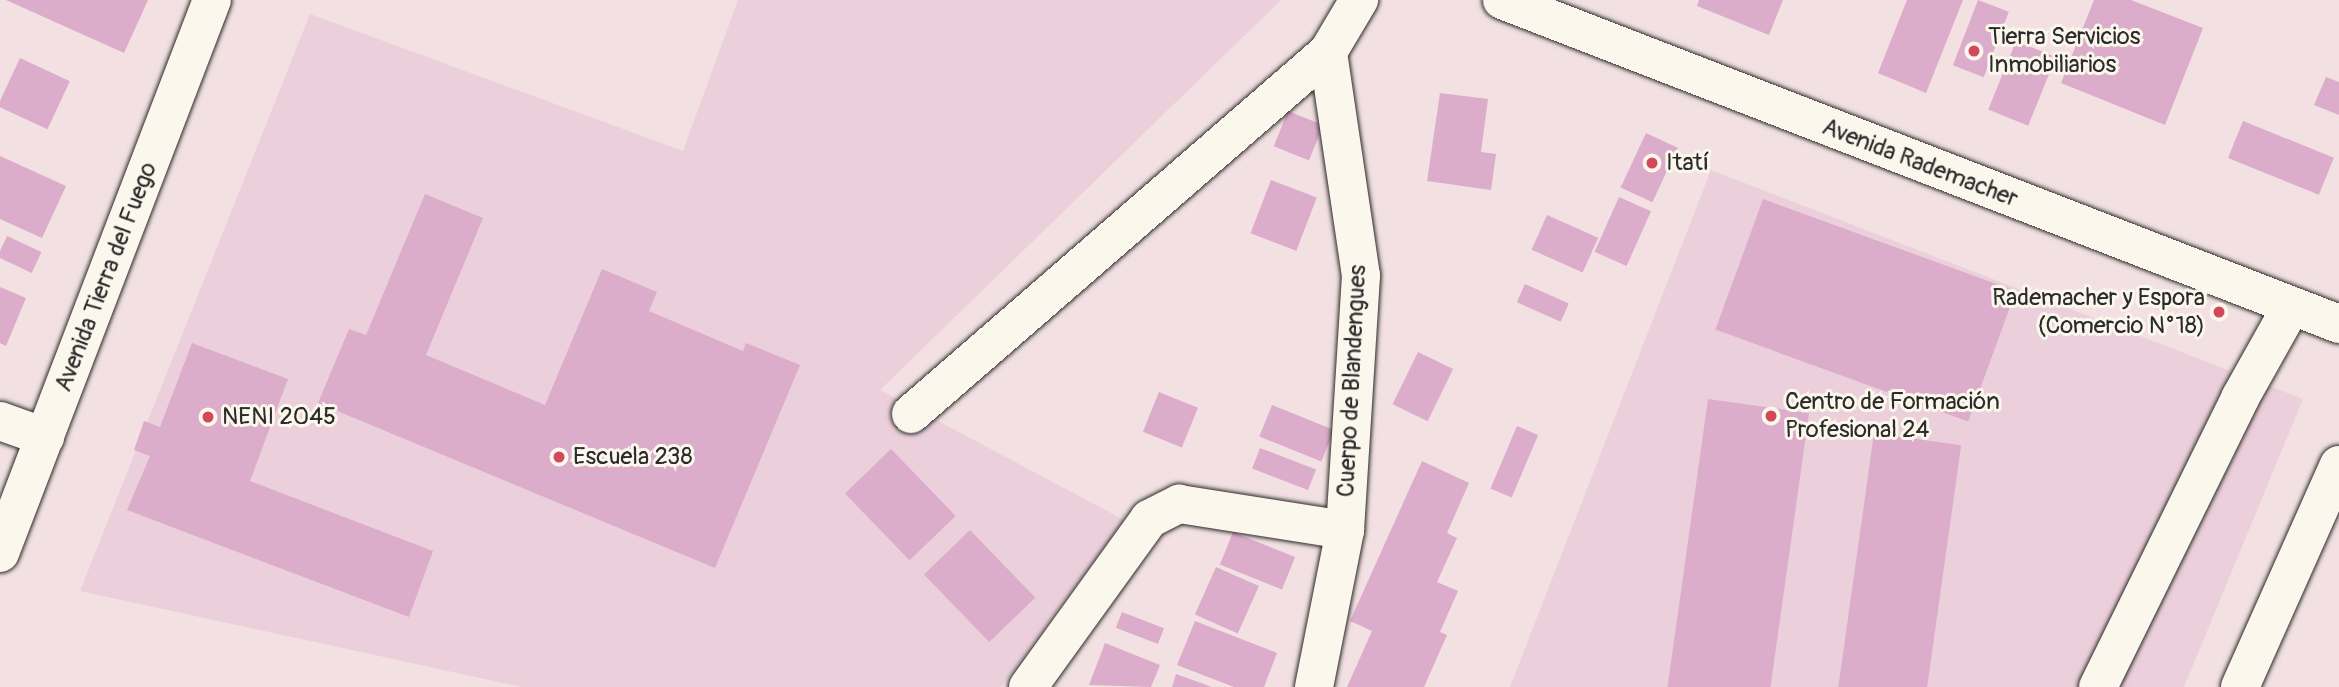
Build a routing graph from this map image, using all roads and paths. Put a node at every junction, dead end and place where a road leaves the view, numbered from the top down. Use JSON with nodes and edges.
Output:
{"nodes":[{"id":1,"x":212,"y":0,"type":"edge"},
{"id":2,"x":1359,"y":0,"type":"edge"},
{"id":3,"x":1502,"y":0,"type":"edge"},
{"id":4,"x":1328,"y":51,"type":"junction"},
{"id":5,"x":2291,"y":307,"type":"junction"},
{"id":6,"x":2339,"y":324,"type":"edge"},
{"id":7,"x":911,"y":414,"type":"dead end"},
{"id":8,"x":0,"y":421,"type":"edge"},
{"id":9,"x":44,"y":437,"type":"junction"},
{"id":10,"x":2339,"y":465,"type":"edge"},
{"id":11,"x":1345,"y":530,"type":"junction"},
{"id":12,"x":0,"y":553,"type":"edge"},
{"id":13,"x":1028,"y":687,"type":"edge"},
{"id":14,"x":1314,"y":687,"type":"edge"},
{"id":15,"x":2098,"y":687,"type":"edge"},
{"id":16,"x":2240,"y":687,"type":"edge"}],
"edges":[{"from":1,"to":9,"type":"main road","name":"Avenida Tierra del Fuego"},
{"from":2,"to":4,"type":"main road"},
{"from":3,"to":5,"type":"main road","name":"Avenida Rademacher"},
{"from":4,"to":7,"type":"main road"},
{"from":4,"to":11,"type":"main road","name":"Cuerpo de Blandengues"},
{"from":5,"to":6,"type":"main road","name":"Avenida Rademacher"},
{"from":5,"to":15,"type":"main road"},
{"from":8,"to":9,"type":"main road"},
{"from":9,"to":12,"type":"main road","name":"Avenida Tierra del Fuego"},
{"from":10,"to":16,"type":"main road"},
{"from":11,"to":13,"type":"main road"},
{"from":11,"to":14,"type":"main road","name":"Cuerpo de Blandengues"}]}
